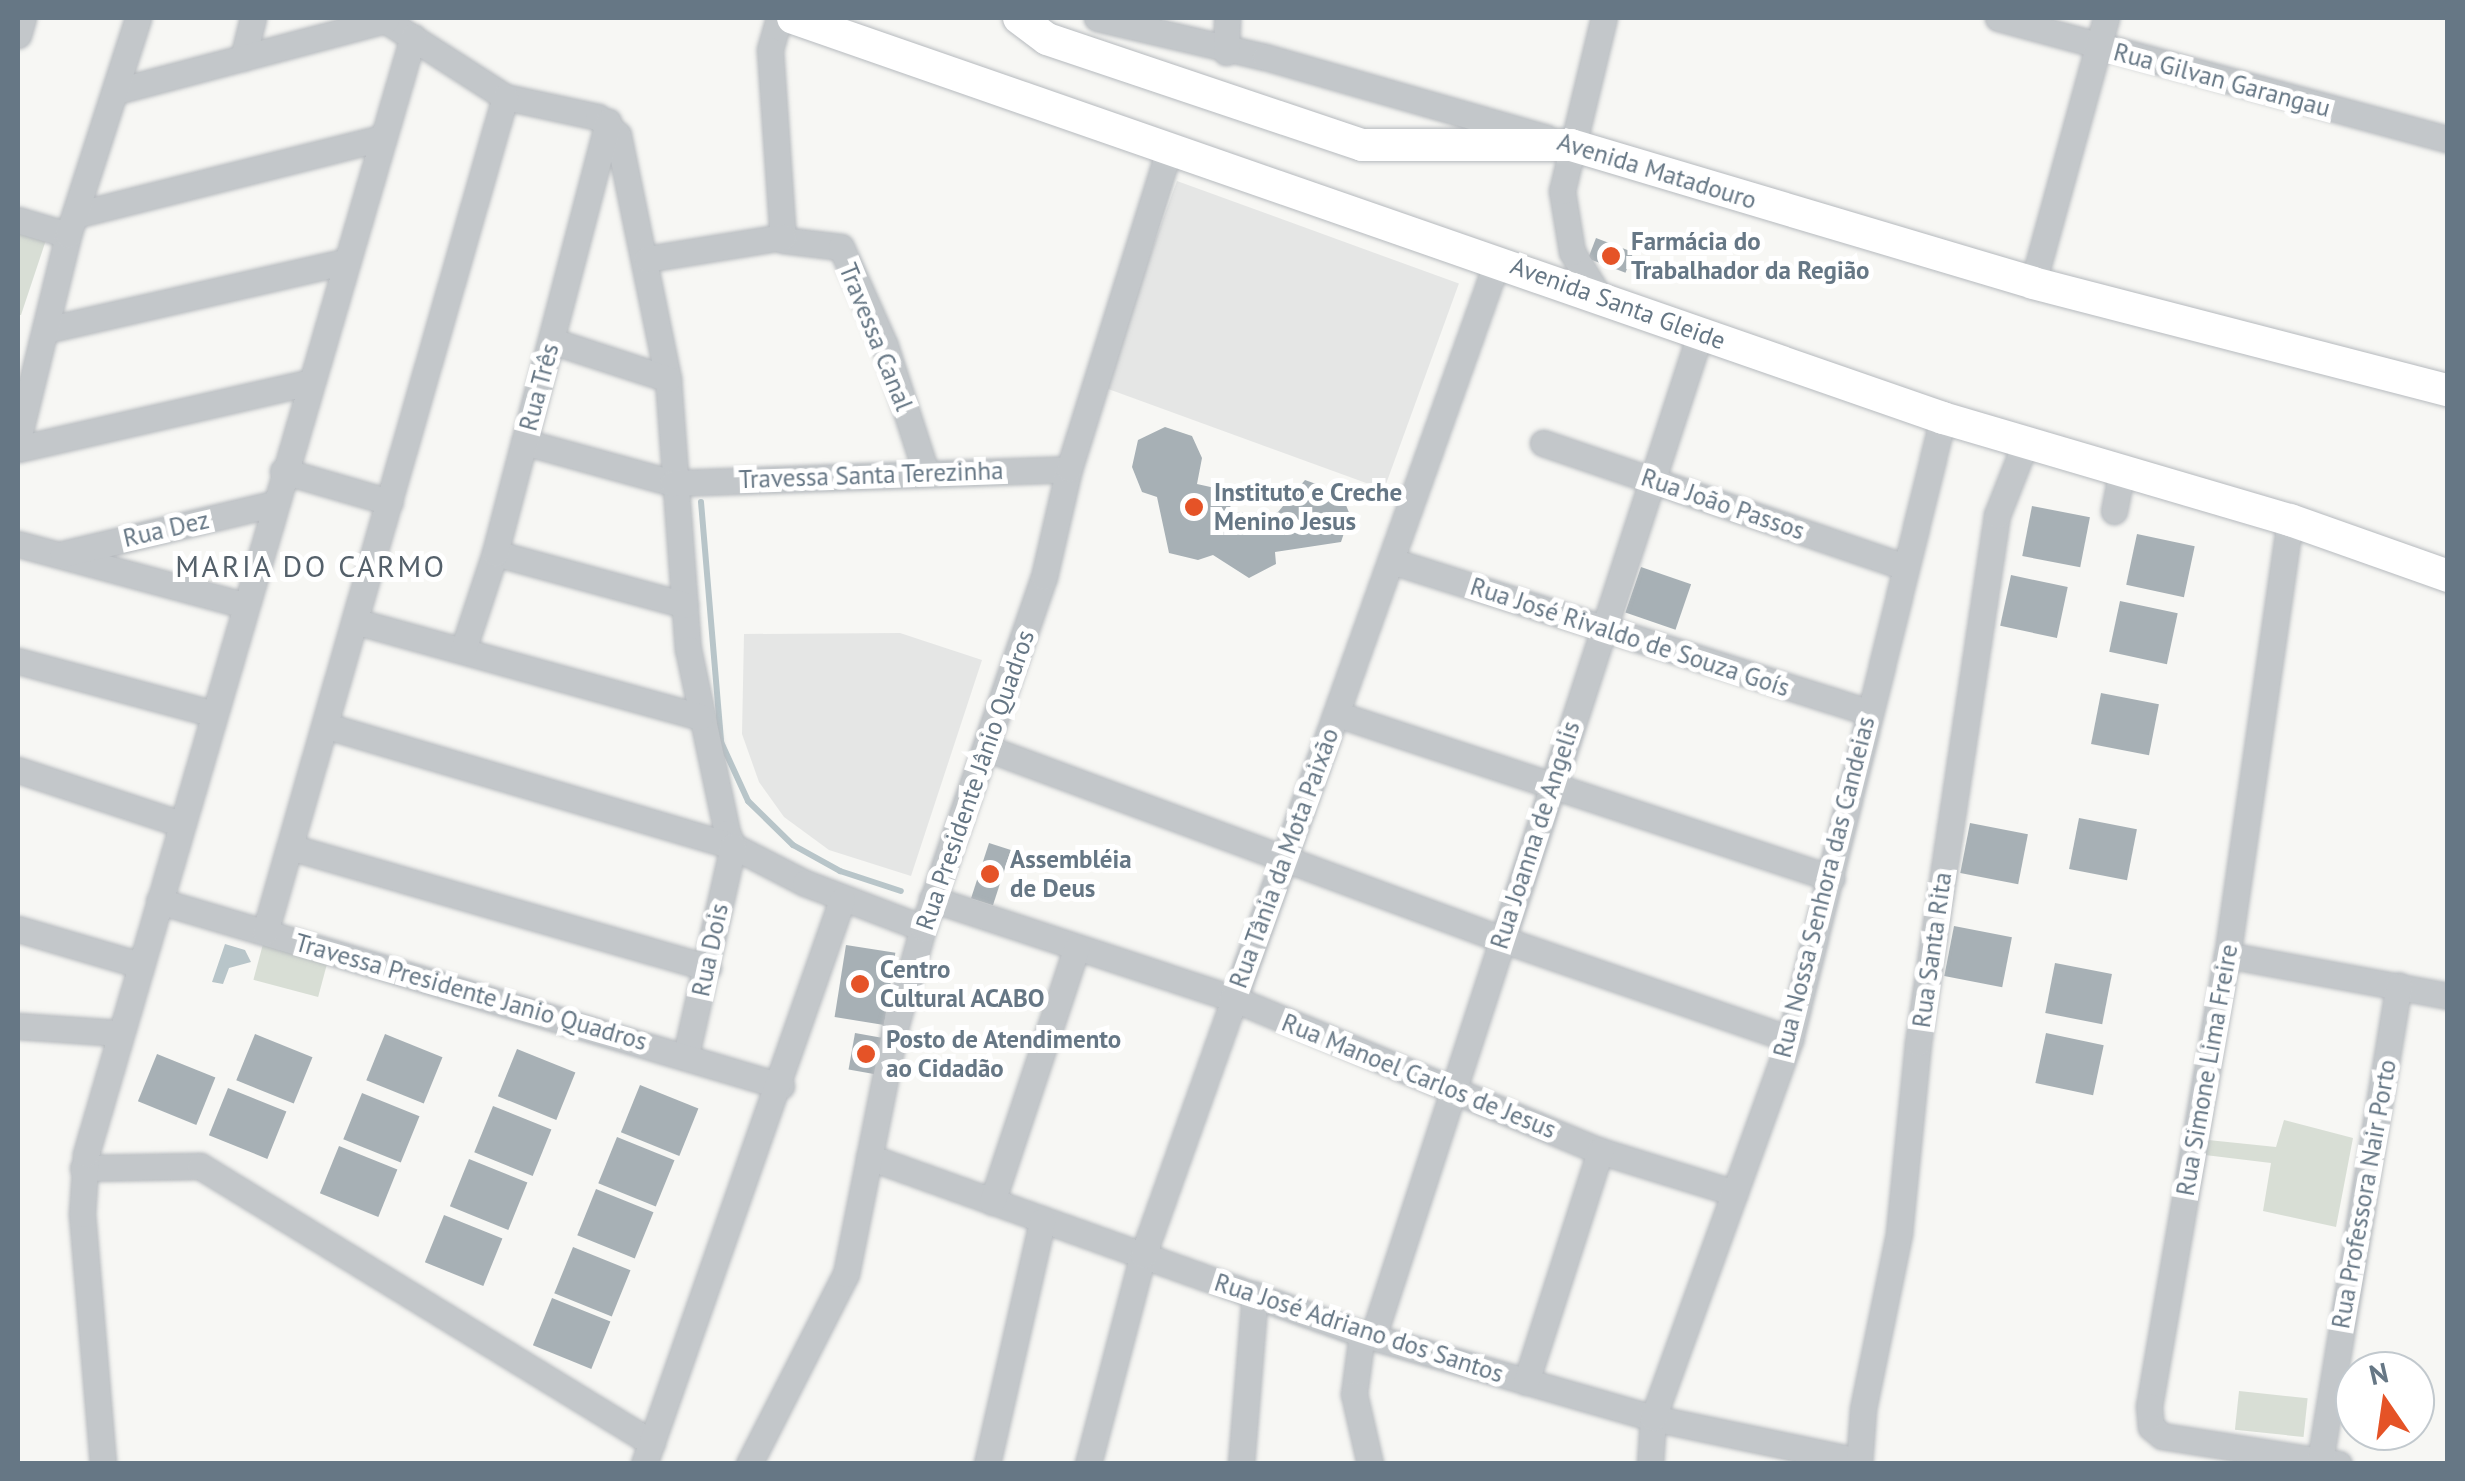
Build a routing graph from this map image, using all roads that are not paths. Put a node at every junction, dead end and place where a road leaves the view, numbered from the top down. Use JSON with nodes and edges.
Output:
{"nodes":[{"id":1,"x":23,"y":18,"type":"edge"},
{"id":2,"x":138,"y":18,"type":"edge"},
{"id":3,"x":252,"y":18,"type":"edge"},
{"id":4,"x":779,"y":18,"type":"edge"},
{"id":5,"x":793,"y":18,"type":"edge"},
{"id":6,"x":1019,"y":18,"type":"edge"},
{"id":7,"x":1097,"y":18,"type":"edge"},
{"id":8,"x":1227,"y":18,"type":"edge"},
{"id":9,"x":1604,"y":18,"type":"edge"},
{"id":10,"x":1998,"y":18,"type":"edge"},
{"id":11,"x":2106,"y":18,"type":"edge"},
{"id":12,"x":384,"y":19,"type":"edge"},
{"id":13,"x":18,"y":35,"type":"edge"},
{"id":14,"x":413,"y":36,"type":"junction"},
{"id":15,"x":2097,"y":47,"type":"junction"},
{"id":16,"x":1226,"y":52,"type":"junction"},
{"id":17,"x":243,"y":58,"type":"junction"},
{"id":18,"x":117,"y":91,"type":"junction"},
{"id":19,"x":504,"y":97,"type":"junction"},
{"id":20,"x":608,"y":122,"type":"junction"},
{"id":21,"x":378,"y":139,"type":"junction"},
{"id":22,"x":2448,"y":139,"type":"edge"},
{"id":23,"x":1572,"y":145,"type":"junction"},
{"id":24,"x":1170,"y":146,"type":"junction"},
{"id":25,"x":18,"y":220,"type":"edge"},
{"id":26,"x":72,"y":225,"type":"junction"},
{"id":27,"x":782,"y":237,"type":"junction"},
{"id":28,"x":1498,"y":258,"type":"junction"},
{"id":29,"x":648,"y":259,"type":"junction"},
{"id":30,"x":342,"y":262,"type":"junction"},
{"id":31,"x":2033,"y":283,"type":"junction"},
{"id":32,"x":1597,"y":293,"type":"junction"},
{"id":33,"x":46,"y":330,"type":"junction"},
{"id":34,"x":1700,"y":334,"type":"junction"},
{"id":35,"x":552,"y":341,"type":"junction"},
{"id":36,"x":668,"y":379,"type":"junction"},
{"id":37,"x":307,"y":383,"type":"junction"},
{"id":38,"x":2448,"y":390,"type":"edge"},
{"id":39,"x":1943,"y":418,"type":"junction"},
{"id":40,"x":18,"y":439,"type":"edge"},
{"id":41,"x":524,"y":442,"type":"junction"},
{"id":42,"x":1543,"y":443,"type":"dead end"},
{"id":43,"x":2025,"y":444,"type":"junction"},
{"id":44,"x":18,"y":449,"type":"edge"},
{"id":45,"x":926,"y":469,"type":"junction"},
{"id":46,"x":1068,"y":469,"type":"junction"},
{"id":47,"x":284,"y":472,"type":"junction"},
{"id":48,"x":2121,"y":476,"type":"junction"},
{"id":49,"x":1653,"y":480,"type":"junction"},
{"id":50,"x":673,"y":483,"type":"junction"},
{"id":51,"x":390,"y":502,"type":"junction"},
{"id":52,"x":273,"y":504,"type":"junction"},
{"id":53,"x":2114,"y":511,"type":"dead end"},
{"id":54,"x":2290,"y":520,"type":"junction"},
{"id":55,"x":18,"y":544,"type":"edge"},
{"id":56,"x":495,"y":553,"type":"junction"},
{"id":57,"x":59,"y":555,"type":"junction"},
{"id":58,"x":1392,"y":561,"type":"junction"},
{"id":59,"x":1903,"y":566,"type":"junction"},
{"id":60,"x":2448,"y":576,"type":"edge"},
{"id":61,"x":685,"y":605,"type":"junction"},
{"id":62,"x":244,"y":606,"type":"junction"},
{"id":63,"x":358,"y":622,"type":"junction"},
{"id":64,"x":1602,"y":629,"type":"junction"},
{"id":65,"x":462,"y":650,"type":"junction"},
{"id":66,"x":18,"y":660,"type":"edge"},
{"id":67,"x":1867,"y":712,"type":"junction"},
{"id":68,"x":211,"y":713,"type":"junction"},
{"id":69,"x":1337,"y":714,"type":"junction"},
{"id":70,"x":700,"y":718,"type":"junction"},
{"id":71,"x":326,"y":726,"type":"junction"},
{"id":72,"x":989,"y":748,"type":"junction"},
{"id":73,"x":18,"y":770,"type":"edge"},
{"id":74,"x":1552,"y":786,"type":"junction"},
{"id":75,"x":181,"y":824,"type":"junction"},
{"id":76,"x":733,"y":846,"type":"junction"},
{"id":77,"x":290,"y":847,"type":"junction"},
{"id":78,"x":1282,"y":856,"type":"junction"},
{"id":79,"x":1832,"y":878,"type":"junction"},
{"id":80,"x":932,"y":899,"type":"junction"},
{"id":81,"x":842,"y":900,"type":"junction"},
{"id":82,"x":159,"y":901,"type":"junction"},
{"id":83,"x":923,"y":928,"type":"junction"},
{"id":84,"x":18,"y":929,"type":"edge"},
{"id":85,"x":265,"y":932,"type":"junction"},
{"id":86,"x":1501,"y":940,"type":"junction"},
{"id":87,"x":1076,"y":949,"type":"junction"},
{"id":88,"x":2227,"y":955,"type":"junction"},
{"id":89,"x":138,"y":964,"type":"junction"},
{"id":90,"x":708,"y":968,"type":"junction"},
{"id":91,"x":2399,"y":986,"type":"junction"},
{"id":92,"x":2448,"y":996,"type":"edge"},
{"id":93,"x":1232,"y":998,"type":"junction"},
{"id":94,"x":18,"y":1026,"type":"edge"},
{"id":95,"x":118,"y":1033,"type":"junction"},
{"id":96,"x":1790,"y":1039,"type":"junction"},
{"id":97,"x":686,"y":1054,"type":"junction"},
{"id":98,"x":781,"y":1086,"type":"junction"},
{"id":99,"x":1456,"y":1091,"type":"junction"},
{"id":100,"x":1600,"y":1151,"type":"junction"},
{"id":101,"x":869,"y":1157,"type":"junction"},
{"id":102,"x":83,"y":1168,"type":"junction"},
{"id":103,"x":1735,"y":1193,"type":"junction"},
{"id":104,"x":992,"y":1202,"type":"junction"},
{"id":105,"x":1042,"y":1221,"type":"junction"},
{"id":106,"x":1143,"y":1255,"type":"junction"},
{"id":107,"x":1254,"y":1294,"type":"junction"},
{"id":108,"x":1368,"y":1336,"type":"junction"},
{"id":109,"x":1526,"y":1382,"type":"junction"},
{"id":110,"x":1653,"y":1418,"type":"junction"},
{"id":111,"x":1748,"y":1453,"type":"edge"},
{"id":112,"x":648,"y":1454,"type":"edge"},
{"id":113,"x":1859,"y":1462,"type":"edge"},
{"id":114,"x":2329,"y":1462,"type":"edge"},
{"id":115,"x":102,"y":1464,"type":"edge"},
{"id":116,"x":749,"y":1464,"type":"edge"},
{"id":117,"x":987,"y":1464,"type":"edge"},
{"id":118,"x":1088,"y":1464,"type":"edge"},
{"id":119,"x":1241,"y":1464,"type":"edge"},
{"id":120,"x":1370,"y":1464,"type":"edge"},
{"id":121,"x":1650,"y":1464,"type":"edge"}],
"edges":[{"from":1,"to":13,"type":"street"},
{"from":2,"to":18,"type":"street"},
{"from":3,"to":17,"type":"street"},
{"from":4,"to":27,"type":"street"},
{"from":5,"to":24,"type":"main road","name":"Avenida Santa Gleide"},
{"from":6,"to":23,"type":"main road"},
{"from":7,"to":16,"type":"street","name":"Avenida Matadouro"},
{"from":8,"to":16,"type":"street"},
{"from":9,"to":23,"type":"street"},
{"from":10,"to":15,"type":"street","name":"Rua Gilvan Garangau"},
{"from":11,"to":15,"type":"street"},
{"from":12,"to":14,"type":"street"},
{"from":12,"to":17,"type":"street"},
{"from":14,"to":19,"type":"street"},
{"from":14,"to":21,"type":"street"},
{"from":15,"to":22,"type":"street","name":"Rua Gilvan Garangau"},
{"from":15,"to":31,"type":"street"},
{"from":16,"to":23,"type":"street","name":"Avenida Matadouro"},
{"from":17,"to":18,"type":"street"},
{"from":18,"to":26,"type":"street"},
{"from":19,"to":20,"type":"street"},
{"from":19,"to":51,"type":"street"},
{"from":20,"to":29,"type":"street"},
{"from":20,"to":35,"type":"street","name":"Rua Três"},
{"from":21,"to":26,"type":"street"},
{"from":21,"to":30,"type":"street"},
{"from":23,"to":31,"type":"main road","name":"Avenida Matadouro"},
{"from":23,"to":32,"type":"street"},
{"from":24,"to":28,"type":"main road","name":"Avenida Santa Gleide"},
{"from":24,"to":46,"type":"street","name":"Rua Presidente Jânio Quadros"},
{"from":25,"to":26,"type":"street"},
{"from":26,"to":33,"type":"street"},
{"from":27,"to":29,"type":"street"},
{"from":27,"to":45,"type":"street","name":"Travessa Canal"},
{"from":28,"to":32,"type":"main road","name":"Avenida Santa Gleide"},
{"from":28,"to":58,"type":"street","name":"Rua Tânia da Mota Paixão"},
{"from":29,"to":36,"type":"street"},
{"from":30,"to":33,"type":"street"},
{"from":30,"to":37,"type":"street"},
{"from":31,"to":38,"type":"main road","name":"Avenida Matadouro"},
{"from":32,"to":34,"type":"main road","name":"Avenida Santa Gleide"},
{"from":33,"to":40,"type":"street"},
{"from":34,"to":39,"type":"main road","name":"Avenida Santa Gleide"},
{"from":34,"to":49,"type":"street","name":"Rua Joanna de Angelis"},
{"from":35,"to":36,"type":"street"},
{"from":35,"to":41,"type":"street","name":"Rua Três"},
{"from":36,"to":50,"type":"street"},
{"from":37,"to":44,"type":"street"},
{"from":37,"to":47,"type":"street"},
{"from":39,"to":43,"type":"main road","name":"Avenida Santa Gleide"},
{"from":39,"to":59,"type":"street","name":"Rua Nossa Senhora das Candeias"},
{"from":41,"to":50,"type":"street","name":"Travessa Santa Terezinha"},
{"from":41,"to":56,"type":"street","name":"Rua Três"},
{"from":42,"to":49,"type":"street","name":"Rua João Passos"},
{"from":43,"to":48,"type":"main road","name":"Avenida Santa Gleide"},
{"from":43,"to":113,"type":"street","name":"Rua Santa Rita"},
{"from":45,"to":46,"type":"street","name":"Travessa Santa Terezinha"},
{"from":45,"to":50,"type":"street","name":"Travessa Santa Terezinha"},
{"from":46,"to":72,"type":"street","name":"Rua Presidente Jânio Quadros"},
{"from":47,"to":51,"type":"street"},
{"from":47,"to":52,"type":"street"},
{"from":48,"to":53,"type":"street"},
{"from":48,"to":54,"type":"main road","name":"Avenida Santa Gleide"},
{"from":49,"to":59,"type":"street","name":"Rua João Passos"},
{"from":49,"to":64,"type":"street","name":"Rua Joanna de Angelis"},
{"from":50,"to":61,"type":"street"},
{"from":51,"to":63,"type":"street"},
{"from":52,"to":57,"type":"street","name":"Rua Dez"},
{"from":52,"to":62,"type":"street"},
{"from":54,"to":60,"type":"main road","name":"Avenida Santa Gleide"},
{"from":54,"to":88,"type":"street","name":"Rua Simone Lima Freire"},
{"from":55,"to":57,"type":"street"},
{"from":56,"to":61,"type":"street"},
{"from":56,"to":65,"type":"street","name":"Rua Três"},
{"from":57,"to":62,"type":"street"},
{"from":58,"to":64,"type":"street","name":"Rua José Rivaldo de Souza Goís"},
{"from":58,"to":69,"type":"street","name":"Rua Tânia da Mota Paixão"},
{"from":59,"to":67,"type":"street","name":"Rua Nossa Senhora das Candeias"},
{"from":61,"to":70,"type":"street"},
{"from":62,"to":68,"type":"street"},
{"from":63,"to":65,"type":"street"},
{"from":63,"to":71,"type":"street"},
{"from":64,"to":67,"type":"street","name":"Rua José Rivaldo de Souza Goís"},
{"from":64,"to":74,"type":"street","name":"Rua Joanna de Angelis"},
{"from":65,"to":70,"type":"street"},
{"from":66,"to":68,"type":"street"},
{"from":67,"to":79,"type":"street","name":"Rua Nossa Senhora das Candeias"},
{"from":68,"to":75,"type":"street"},
{"from":69,"to":74,"type":"street"},
{"from":69,"to":78,"type":"street","name":"Rua Tânia da Mota Paixão"},
{"from":70,"to":76,"type":"street"},
{"from":71,"to":76,"type":"street"},
{"from":71,"to":77,"type":"street"},
{"from":72,"to":78,"type":"street"},
{"from":72,"to":80,"type":"street","name":"Rua Presidente Jânio Quadros"},
{"from":73,"to":75,"type":"street"},
{"from":74,"to":79,"type":"street"},
{"from":74,"to":86,"type":"street","name":"Rua Joanna de Angelis"},
{"from":75,"to":82,"type":"street"},
{"from":76,"to":81,"type":"street"},
{"from":76,"to":90,"type":"street","name":"Rua Dois"},
{"from":77,"to":85,"type":"street"},
{"from":77,"to":90,"type":"street"},
{"from":78,"to":86,"type":"street"},
{"from":78,"to":93,"type":"street","name":"Rua Tânia da Mota Paixão"},
{"from":79,"to":96,"type":"street","name":"Rua Nossa Senhora das Candeias"},
{"from":80,"to":83,"type":"street","name":"Rua Presidente Jânio Quadros"},
{"from":80,"to":87,"type":"street","name":"Rua Manoel Carlos de Jesus"},
{"from":81,"to":83,"type":"street"},
{"from":81,"to":98,"type":"street"},
{"from":82,"to":85,"type":"street","name":"Travessa Presidente Janio Quadros"},
{"from":82,"to":89,"type":"street"},
{"from":83,"to":101,"type":"street","name":"Rua Presidente Jânio Quadros"},
{"from":84,"to":89,"type":"street"},
{"from":85,"to":97,"type":"street","name":"Travessa Presidente Janio Quadros"},
{"from":86,"to":96,"type":"street"},
{"from":86,"to":99,"type":"street","name":"Rua Joanna de Angelis"},
{"from":87,"to":93,"type":"street","name":"Rua Manoel Carlos de Jesus"},
{"from":87,"to":104,"type":"street"},
{"from":88,"to":91,"type":"street"},
{"from":88,"to":114,"type":"street","name":"Rua Simone Lima Freire"},
{"from":89,"to":95,"type":"street"},
{"from":90,"to":97,"type":"street","name":"Rua Dois"},
{"from":91,"to":92,"type":"street"},
{"from":91,"to":114,"type":"street","name":"Rua Professora Nair Porto"},
{"from":93,"to":99,"type":"street","name":"Rua Manoel Carlos de Jesus"},
{"from":93,"to":106,"type":"street","name":"Rua Tânia da Mota Paixão"},
{"from":94,"to":95,"type":"street"},
{"from":95,"to":102,"type":"street"},
{"from":96,"to":103,"type":"street","name":"Rua Nossa Senhora das Candeias"},
{"from":97,"to":98,"type":"street","name":"Travessa Presidente Janio Quadros"},
{"from":98,"to":112,"type":"street"},
{"from":99,"to":100,"type":"street","name":"Rua Manoel Carlos de Jesus"},
{"from":99,"to":108,"type":"street","name":"Rua Joanna de Angelis"},
{"from":100,"to":103,"type":"street","name":"Rua Manoel Carlos de Jesus"},
{"from":100,"to":109,"type":"street"},
{"from":101,"to":104,"type":"street","name":"Rua José Adriano dos Santos"},
{"from":101,"to":116,"type":"street","name":"Rua Presidente Jânio Quadros"},
{"from":102,"to":112,"type":"street"},
{"from":102,"to":115,"type":"street"},
{"from":103,"to":110,"type":"street","name":"Rua Nossa Senhora das Candeias"},
{"from":104,"to":105,"type":"street","name":"Rua José Adriano dos Santos"},
{"from":105,"to":106,"type":"street","name":"Rua José Adriano dos Santos"},
{"from":105,"to":117,"type":"street"},
{"from":106,"to":107,"type":"street","name":"Rua José Adriano dos Santos"},
{"from":106,"to":118,"type":"street","name":"Rua Tânia da Mota Paixão"},
{"from":107,"to":108,"type":"street","name":"Rua José Adriano dos Santos"},
{"from":107,"to":119,"type":"street"},
{"from":108,"to":109,"type":"street","name":"Rua José Adriano dos Santos"},
{"from":108,"to":120,"type":"street","name":"Rua Joanna de Angelis"},
{"from":109,"to":110,"type":"street","name":"Rua José Adriano dos Santos"},
{"from":110,"to":111,"type":"street","name":"Rua José Adriano dos Santos"},
{"from":110,"to":121,"type":"street","name":"Rua Nossa Senhora das Candeias"},
{"from":111,"to":113,"type":"street","name":"Rua José Adriano dos Santos"}]}
